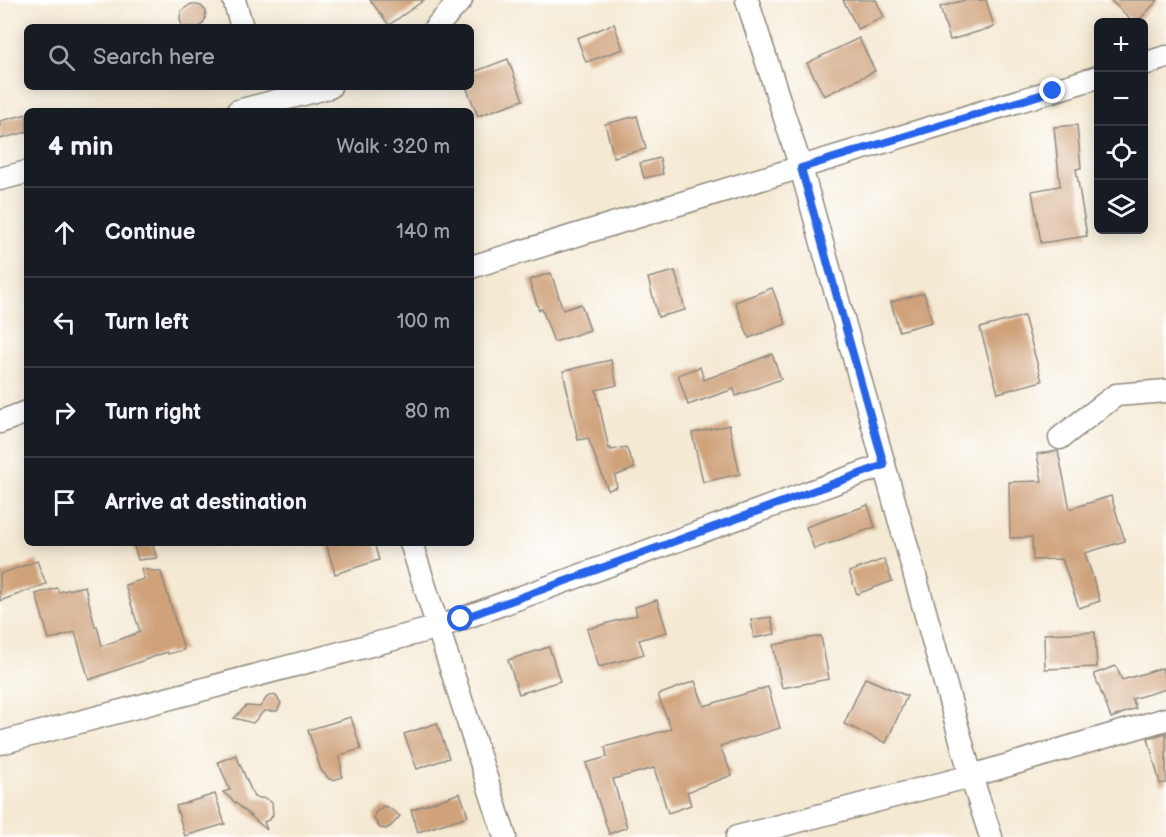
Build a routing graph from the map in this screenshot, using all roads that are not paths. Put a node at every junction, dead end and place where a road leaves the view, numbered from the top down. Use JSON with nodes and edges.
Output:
{"nodes":[{"id":1,"x":234,"y":0,"type":"edge"},
{"id":2,"x":461,"y":0,"type":"edge"},
{"id":3,"x":747,"y":0,"type":"edge"},
{"id":4,"x":241,"y":24,"type":"edge"},
{"id":5,"x":439,"y":24,"type":"edge"},
{"id":6,"x":1166,"y":57,"type":"edge"},
{"id":7,"x":1148,"y":62,"type":"edge"},
{"id":8,"x":1094,"y":78,"type":"edge"},
{"id":9,"x":315,"y":90,"type":"edge"},
{"id":10,"x":264,"y":100,"type":"edge"},
{"id":11,"x":245,"y":108,"type":"edge"},
{"id":12,"x":801,"y":168,"type":"junction"},
{"id":13,"x":24,"y":173,"type":"edge"},
{"id":14,"x":0,"y":179,"type":"edge"},
{"id":15,"x":474,"y":266,"type":"edge"},
{"id":16,"x":1166,"y":391,"type":"edge"},
{"id":17,"x":24,"y":413,"type":"edge"},
{"id":18,"x":0,"y":422,"type":"edge"},
{"id":19,"x":1060,"y":438,"type":"dead end"},
{"id":20,"x":884,"y":465,"type":"junction"},
{"id":21,"x":412,"y":546,"type":"edge"},
{"id":22,"x":439,"y":627,"type":"junction"},
{"id":23,"x":1166,"y":719,"type":"edge"},
{"id":24,"x":0,"y":743,"type":"edge"},
{"id":25,"x":971,"y":776,"type":"junction"},
{"id":26,"x":505,"y":837,"type":"edge"},
{"id":27,"x":737,"y":837,"type":"edge"},
{"id":28,"x":991,"y":837,"type":"edge"}],
"edges":[{"from":1,"to":4,"type":"street"},
{"from":2,"to":5,"type":"street"},
{"from":3,"to":12,"type":"street"},
{"from":6,"to":7,"type":"street"},
{"from":8,"to":12,"type":"street"},
{"from":9,"to":10,"type":"street"},
{"from":10,"to":11,"type":"street"},
{"from":12,"to":15,"type":"street"},
{"from":12,"to":20,"type":"street"},
{"from":13,"to":14,"type":"street"},
{"from":16,"to":19,"type":"street"},
{"from":17,"to":18,"type":"street"},
{"from":20,"to":22,"type":"street"},
{"from":20,"to":25,"type":"street"},
{"from":21,"to":22,"type":"street"},
{"from":22,"to":24,"type":"street"},
{"from":22,"to":26,"type":"street"},
{"from":23,"to":25,"type":"street"},
{"from":25,"to":27,"type":"street"},
{"from":25,"to":28,"type":"street"}]}
